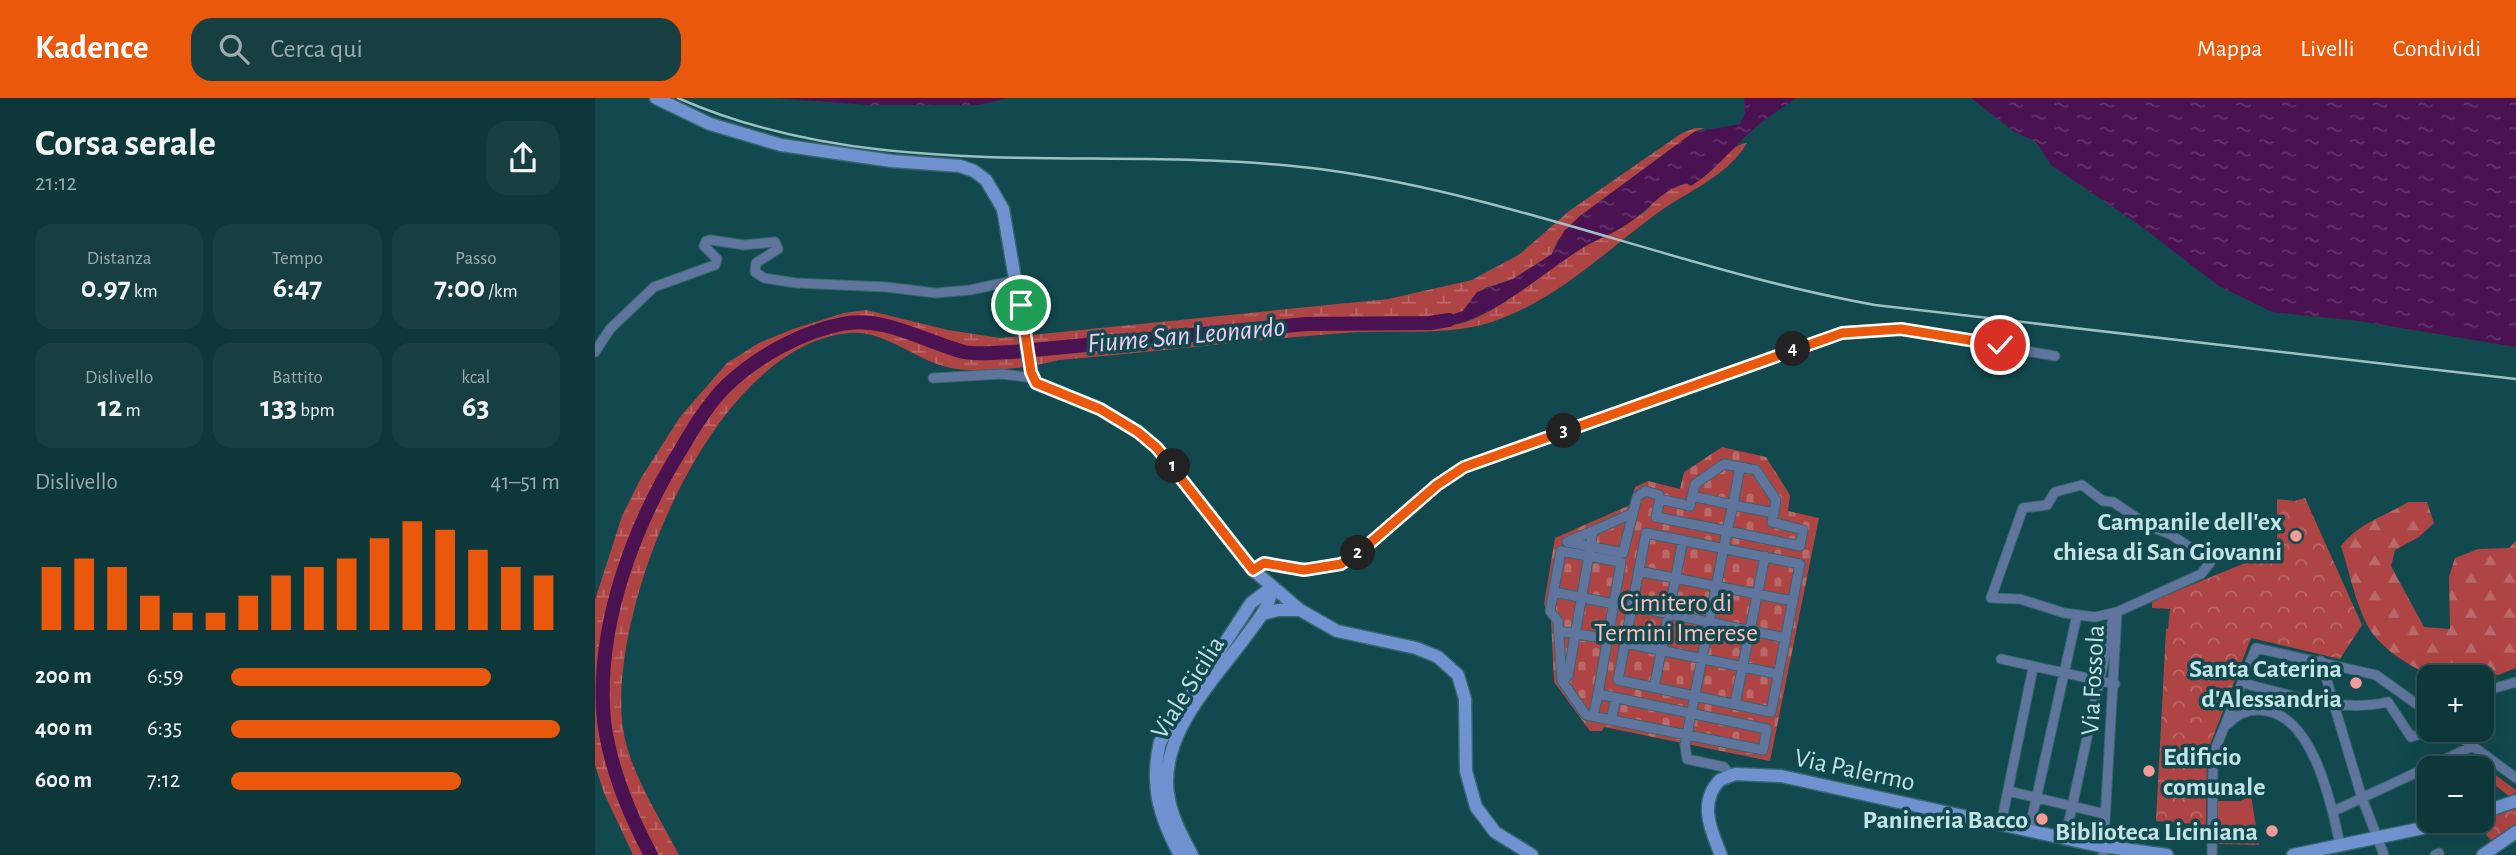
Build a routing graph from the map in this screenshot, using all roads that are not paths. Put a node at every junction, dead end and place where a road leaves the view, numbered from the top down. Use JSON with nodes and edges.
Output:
{"nodes":[{"id":1,"x":656,"y":98,"type":"edge"},
{"id":2,"x":1017,"y":279,"type":"junction"},
{"id":3,"x":595,"y":352,"type":"edge"},
{"id":4,"x":2055,"y":356,"type":"dead end"},
{"id":5,"x":1032,"y":375,"type":"junction"},
{"id":6,"x":933,"y":378,"type":"dead end"},
{"id":7,"x":1740,"y":467,"type":"junction"},
{"id":8,"x":1692,"y":496,"type":"junction"},
{"id":9,"x":1660,"y":499,"type":"junction"},
{"id":10,"x":1733,"y":505,"type":"junction"},
{"id":11,"x":1633,"y":513,"type":"junction"},
{"id":12,"x":1774,"y":513,"type":"junction"},
{"id":13,"x":1593,"y":531,"type":"junction"},
{"id":14,"x":1727,"y":531,"type":"junction"},
{"id":15,"x":1683,"y":540,"type":"junction"},
{"id":16,"x":1724,"y":548,"type":"junction"},
{"id":17,"x":1589,"y":551,"type":"junction"},
{"id":18,"x":1765,"y":556,"type":"junction"},
{"id":19,"x":1253,"y":570,"type":"junction"},
{"id":20,"x":1639,"y":571,"type":"junction"},
{"id":21,"x":1675,"y":578,"type":"junction"},
{"id":22,"x":1716,"y":586,"type":"junction"},
{"id":23,"x":1272,"y":587,"type":"junction"},
{"id":24,"x":1554,"y":592,"type":"junction"},
{"id":25,"x":1758,"y":594,"type":"junction"},
{"id":26,"x":1581,"y":597,"type":"junction"},
{"id":27,"x":1793,"y":601,"type":"junction"},
{"id":28,"x":1251,"y":603,"type":"junction"},
{"id":29,"x":1614,"y":604,"type":"junction"},
{"id":30,"x":1632,"y":607,"type":"junction"},
{"id":31,"x":1300,"y":610,"type":"junction"},
{"id":32,"x":2115,"y":612,"type":"junction"},
{"id":33,"x":1262,"y":614,"type":"junction"},
{"id":34,"x":1669,"y":614,"type":"junction"},
{"id":35,"x":2077,"y":615,"type":"junction"},
{"id":36,"x":1709,"y":622,"type":"junction"},
{"id":37,"x":1558,"y":631,"type":"junction"},
{"id":38,"x":1750,"y":631,"type":"junction"},
{"id":39,"x":1575,"y":634,"type":"junction"},
{"id":40,"x":1786,"y":638,"type":"junction"},
{"id":41,"x":1608,"y":639,"type":"junction"},
{"id":42,"x":1625,"y":643,"type":"junction"},
{"id":43,"x":1661,"y":650,"type":"junction"},
{"id":44,"x":1702,"y":659,"type":"junction"},
{"id":45,"x":2001,"y":659,"type":"dead end"},
{"id":46,"x":2321,"y":661,"type":"junction"},
{"id":47,"x":1742,"y":667,"type":"junction"},
{"id":48,"x":2033,"y":668,"type":"junction"},
{"id":49,"x":1778,"y":674,"type":"junction"},
{"id":50,"x":2062,"y":674,"type":"junction"},
{"id":51,"x":1562,"y":681,"type":"junction"},
{"id":52,"x":2098,"y":681,"type":"junction"},
{"id":53,"x":2516,"y":682,"type":"edge"},
{"id":54,"x":2243,"y":683,"type":"junction"},
{"id":55,"x":2115,"y":684,"type":"junction"},
{"id":56,"x":1654,"y":688,"type":"junction"},
{"id":57,"x":2494,"y":688,"type":"edge"},
{"id":58,"x":1598,"y":694,"type":"junction"},
{"id":59,"x":1694,"y":696,"type":"junction"},
{"id":60,"x":1616,"y":698,"type":"junction"},
{"id":61,"x":1735,"y":704,"type":"junction"},
{"id":62,"x":2417,"y":704,"type":"edge"},
{"id":63,"x":2333,"y":705,"type":"junction"},
{"id":64,"x":1691,"y":713,"type":"junction"},
{"id":65,"x":1593,"y":716,"type":"junction"},
{"id":66,"x":1611,"y":720,"type":"junction"},
{"id":67,"x":2225,"y":728,"type":"junction"},
{"id":68,"x":1686,"y":734,"type":"junction"},
{"id":69,"x":2417,"y":735,"type":"edge"},
{"id":70,"x":2468,"y":742,"type":"edge"},
{"id":71,"x":2473,"y":746,"type":"junction"},
{"id":72,"x":1725,"y":778,"type":"junction"},
{"id":73,"x":2516,"y":778,"type":"edge"},
{"id":74,"x":2008,"y":792,"type":"junction"},
{"id":75,"x":2037,"y":798,"type":"junction"},
{"id":76,"x":2362,"y":798,"type":"junction"},
{"id":77,"x":2516,"y":801,"type":"edge"},
{"id":78,"x":2072,"y":806,"type":"junction"},
{"id":79,"x":2494,"y":809,"type":"edge"},
{"id":80,"x":2334,"y":811,"type":"junction"},
{"id":81,"x":2105,"y":814,"type":"junction"},
{"id":82,"x":2001,"y":824,"type":"junction"},
{"id":83,"x":2417,"y":830,"type":"edge"},
{"id":84,"x":2029,"y":831,"type":"junction"},
{"id":85,"x":2516,"y":832,"type":"edge"},
{"id":86,"x":2378,"y":838,"type":"junction"},
{"id":87,"x":2065,"y":839,"type":"junction"},
{"id":88,"x":2340,"y":845,"type":"junction"},
{"id":89,"x":2501,"y":850,"type":"edge"},
{"id":90,"x":2103,"y":851,"type":"edge"},
{"id":91,"x":2121,"y":853,"type":"edge"},
{"id":92,"x":2310,"y":853,"type":"edge"},
{"id":93,"x":2484,"y":854,"type":"edge"},
{"id":94,"x":1180,"y":855,"type":"edge"},
{"id":95,"x":1192,"y":855,"type":"edge"},
{"id":96,"x":1532,"y":855,"type":"edge"},
{"id":97,"x":1721,"y":855,"type":"edge"},
{"id":98,"x":2167,"y":855,"type":"edge"},
{"id":99,"x":2212,"y":855,"type":"edge"},
{"id":100,"x":2293,"y":855,"type":"edge"},
{"id":101,"x":2384,"y":855,"type":"edge"}],
"edges":[{"from":1,"to":2,"type":"main road"},
{"from":2,"to":3,"type":"street"},
{"from":2,"to":5,"type":"main road"},
{"from":4,"to":19,"type":"street"},
{"from":5,"to":6,"type":"street"},
{"from":5,"to":19,"type":"main road"},
{"from":7,"to":8,"type":"street"},
{"from":7,"to":10,"type":"street"},
{"from":7,"to":12,"type":"street"},
{"from":8,"to":9,"type":"street"},
{"from":8,"to":10,"type":"street"},
{"from":9,"to":11,"type":"street"},
{"from":9,"to":14,"type":"street"},
{"from":10,"to":12,"type":"street"},
{"from":10,"to":14,"type":"street"},
{"from":11,"to":13,"type":"street"},
{"from":11,"to":17,"type":"street"},
{"from":12,"to":14,"type":"street"},
{"from":13,"to":17,"type":"street"},
{"from":13,"to":17,"type":"street"},
{"from":14,"to":16,"type":"street"},
{"from":15,"to":16,"type":"street"},
{"from":15,"to":20,"type":"street"},
{"from":15,"to":21,"type":"street"},
{"from":16,"to":18,"type":"street"},
{"from":16,"to":22,"type":"street"},
{"from":17,"to":24,"type":"street"},
{"from":17,"to":26,"type":"street"},
{"from":17,"to":29,"type":"street"},
{"from":18,"to":25,"type":"street"},
{"from":18,"to":27,"type":"street"},
{"from":19,"to":23,"type":"main road"},
{"from":19,"to":28,"type":"main road"},
{"from":20,"to":21,"type":"street"},
{"from":20,"to":30,"type":"street"},
{"from":21,"to":22,"type":"street"},
{"from":21,"to":34,"type":"street"},
{"from":22,"to":25,"type":"street"},
{"from":22,"to":36,"type":"street"},
{"from":23,"to":28,"type":"main road"},
{"from":23,"to":31,"type":"main road"},
{"from":23,"to":33,"type":"main road","name":"Viale Sicilia"},
{"from":24,"to":26,"type":"street"},
{"from":24,"to":37,"type":"street"},
{"from":25,"to":27,"type":"street"},
{"from":25,"to":38,"type":"street"},
{"from":26,"to":29,"type":"street"},
{"from":26,"to":39,"type":"street"},
{"from":27,"to":40,"type":"street"},
{"from":28,"to":94,"type":"main road","name":"Viale Sicilia"},
{"from":29,"to":41,"type":"street"},
{"from":30,"to":34,"type":"street"},
{"from":30,"to":42,"type":"street"},
{"from":31,"to":33,"type":"main road"},
{"from":31,"to":96,"type":"main road"},
{"from":32,"to":35,"type":"street"},
{"from":32,"to":35,"type":"street","name":"Via Fossola"},
{"from":32,"to":52,"type":"street"},
{"from":32,"to":55,"type":"street","name":"Via Fossola"},
{"from":33,"to":95,"type":"main road","name":"Viale Sicilia"},
{"from":34,"to":36,"type":"street"},
{"from":34,"to":43,"type":"street"},
{"from":35,"to":50,"type":"street"},
{"from":36,"to":38,"type":"street"},
{"from":36,"to":44,"type":"street"},
{"from":37,"to":39,"type":"street"},
{"from":37,"to":51,"type":"street"},
{"from":38,"to":40,"type":"street"},
{"from":38,"to":47,"type":"street"},
{"from":39,"to":41,"type":"street"},
{"from":39,"to":51,"type":"street"},
{"from":40,"to":49,"type":"street"},
{"from":41,"to":58,"type":"street"},
{"from":42,"to":43,"type":"street"},
{"from":42,"to":56,"type":"street"},
{"from":43,"to":44,"type":"street"},
{"from":43,"to":56,"type":"street"},
{"from":44,"to":47,"type":"street"},
{"from":44,"to":59,"type":"street"},
{"from":45,"to":48,"type":"street"},
{"from":46,"to":54,"type":"street"},
{"from":46,"to":62,"type":"street"},
{"from":46,"to":63,"type":"street"},
{"from":47,"to":49,"type":"street"},
{"from":47,"to":61,"type":"street"},
{"from":48,"to":50,"type":"street"},
{"from":48,"to":74,"type":"street"},
{"from":49,"to":61,"type":"street"},
{"from":50,"to":52,"type":"street"},
{"from":50,"to":75,"type":"street"},
{"from":51,"to":65,"type":"street"},
{"from":52,"to":55,"type":"street"},
{"from":52,"to":78,"type":"street"},
{"from":53,"to":57,"type":"street"},
{"from":54,"to":63,"type":"street"},
{"from":54,"to":67,"type":"street"},
{"from":55,"to":81,"type":"street","name":"Via Fossola"},
{"from":56,"to":59,"type":"street"},
{"from":58,"to":60,"type":"street"},
{"from":58,"to":65,"type":"street"},
{"from":59,"to":61,"type":"street"},
{"from":59,"to":64,"type":"street"},
{"from":60,"to":64,"type":"street"},
{"from":60,"to":66,"type":"street"},
{"from":63,"to":69,"type":"street"},
{"from":63,"to":76,"type":"street"},
{"from":64,"to":68,"type":"street"},
{"from":64,"to":68,"type":"street"},
{"from":65,"to":66,"type":"street"},
{"from":66,"to":68,"type":"street"},
{"from":67,"to":80,"type":"street"},
{"from":67,"to":99,"type":"street"},
{"from":68,"to":72,"type":"street"},
{"from":70,"to":71,"type":"street"},
{"from":71,"to":73,"type":"street"},
{"from":71,"to":76,"type":"street"},
{"from":72,"to":82,"type":"main road","name":"Via Palermo"},
{"from":72,"to":97,"type":"main road"},
{"from":74,"to":75,"type":"street"},
{"from":74,"to":82,"type":"street"},
{"from":75,"to":78,"type":"street"},
{"from":75,"to":84,"type":"street"},
{"from":76,"to":80,"type":"street"},
{"from":76,"to":86,"type":"street"},
{"from":77,"to":79,"type":"main road"},
{"from":78,"to":81,"type":"street"},
{"from":78,"to":87,"type":"street"},
{"from":80,"to":88,"type":"street"},
{"from":81,"to":90,"type":"street","name":"Via Fossola"},
{"from":82,"to":84,"type":"main road","name":"Via Palermo"},
{"from":83,"to":86,"type":"main road"},
{"from":84,"to":87,"type":"main road","name":"Via Palermo"},
{"from":85,"to":89,"type":"main road"},
{"from":86,"to":88,"type":"main road"},
{"from":86,"to":101,"type":"street"},
{"from":87,"to":90,"type":"main road","name":"Via Palermo"},
{"from":88,"to":92,"type":"main road"},
{"from":89,"to":93,"type":"main road"},
{"from":90,"to":91,"type":"main road","name":"Via Palermo"},
{"from":91,"to":98,"type":"main road","name":"Via Palermo"},
{"from":92,"to":100,"type":"main road"}]}
